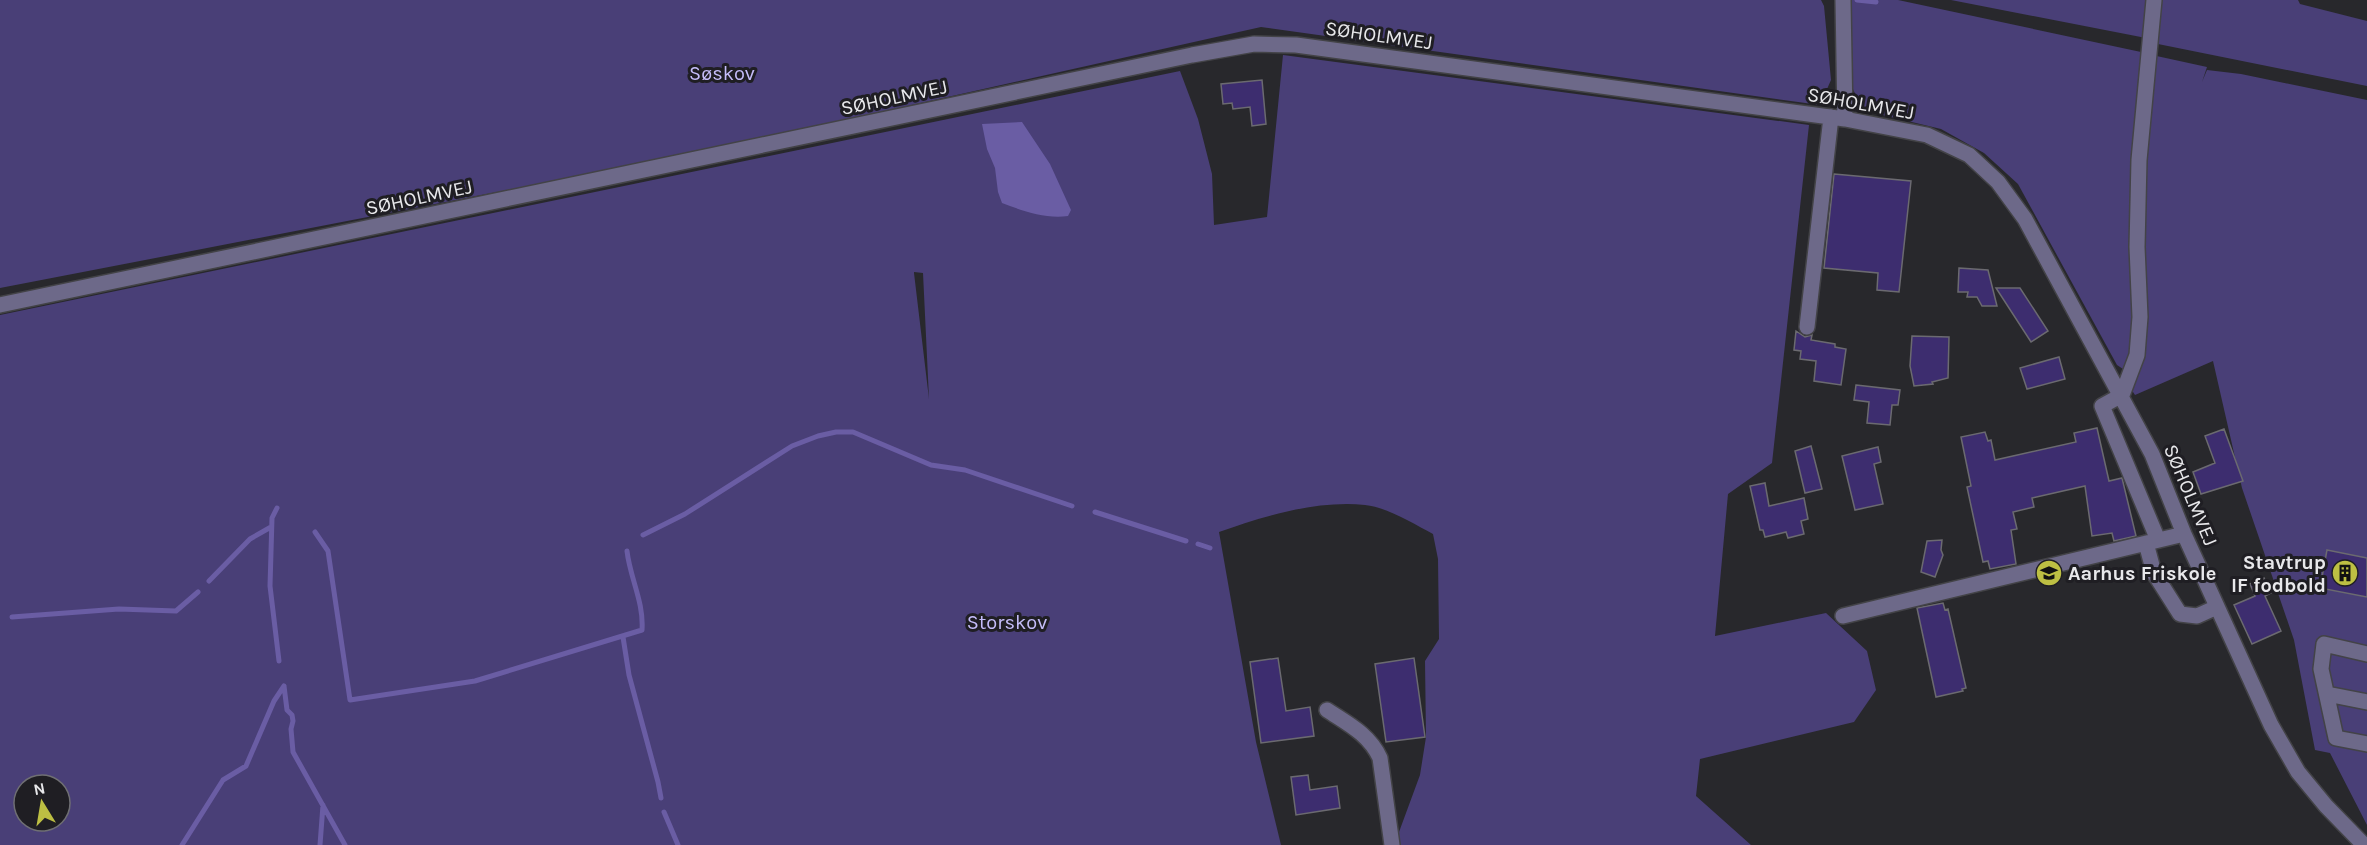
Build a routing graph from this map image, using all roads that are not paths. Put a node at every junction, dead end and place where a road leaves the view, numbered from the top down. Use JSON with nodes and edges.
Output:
{"nodes":[{"id":1,"x":1843,"y":0,"type":"edge"},
{"id":2,"x":2154,"y":0,"type":"edge"},
{"id":3,"x":1838,"y":118,"type":"junction"},
{"id":4,"x":0,"y":305,"type":"edge"},
{"id":5,"x":1807,"y":327,"type":"dead end"},
{"id":6,"x":2122,"y":395,"type":"junction"},
{"id":7,"x":2184,"y":534,"type":"junction"},
{"id":8,"x":2152,"y":542,"type":"junction"},
{"id":9,"x":2217,"y":607,"type":"junction"},
{"id":10,"x":1843,"y":616,"type":"dead end"},
{"id":11,"x":2367,"y":654,"type":"edge"},
{"id":12,"x":2327,"y":694,"type":"junction"},
{"id":13,"x":2367,"y":702,"type":"edge"},
{"id":14,"x":1327,"y":710,"type":"dead end"},
{"id":15,"x":2367,"y":744,"type":"edge"},
{"id":16,"x":1392,"y":845,"type":"edge"},
{"id":17,"x":2364,"y":845,"type":"edge"}],
"edges":[{"from":1,"to":3,"type":"street"},
{"from":2,"to":6,"type":"street"},
{"from":3,"to":4,"type":"street","name":"SØHOLMVEJ"},
{"from":3,"to":5,"type":"street"},
{"from":3,"to":6,"type":"street","name":"SØHOLMVEJ"},
{"from":6,"to":7,"type":"street","name":"SØHOLMVEJ"},
{"from":6,"to":8,"type":"street"},
{"from":7,"to":8,"type":"street"},
{"from":7,"to":9,"type":"street","name":"SØHOLMVEJ"},
{"from":8,"to":9,"type":"street"},
{"from":8,"to":10,"type":"street"},
{"from":9,"to":17,"type":"street","name":"SØHOLMVEJ"},
{"from":11,"to":12,"type":"street"},
{"from":12,"to":13,"type":"street"},
{"from":12,"to":15,"type":"street"},
{"from":14,"to":16,"type":"street"}]}
